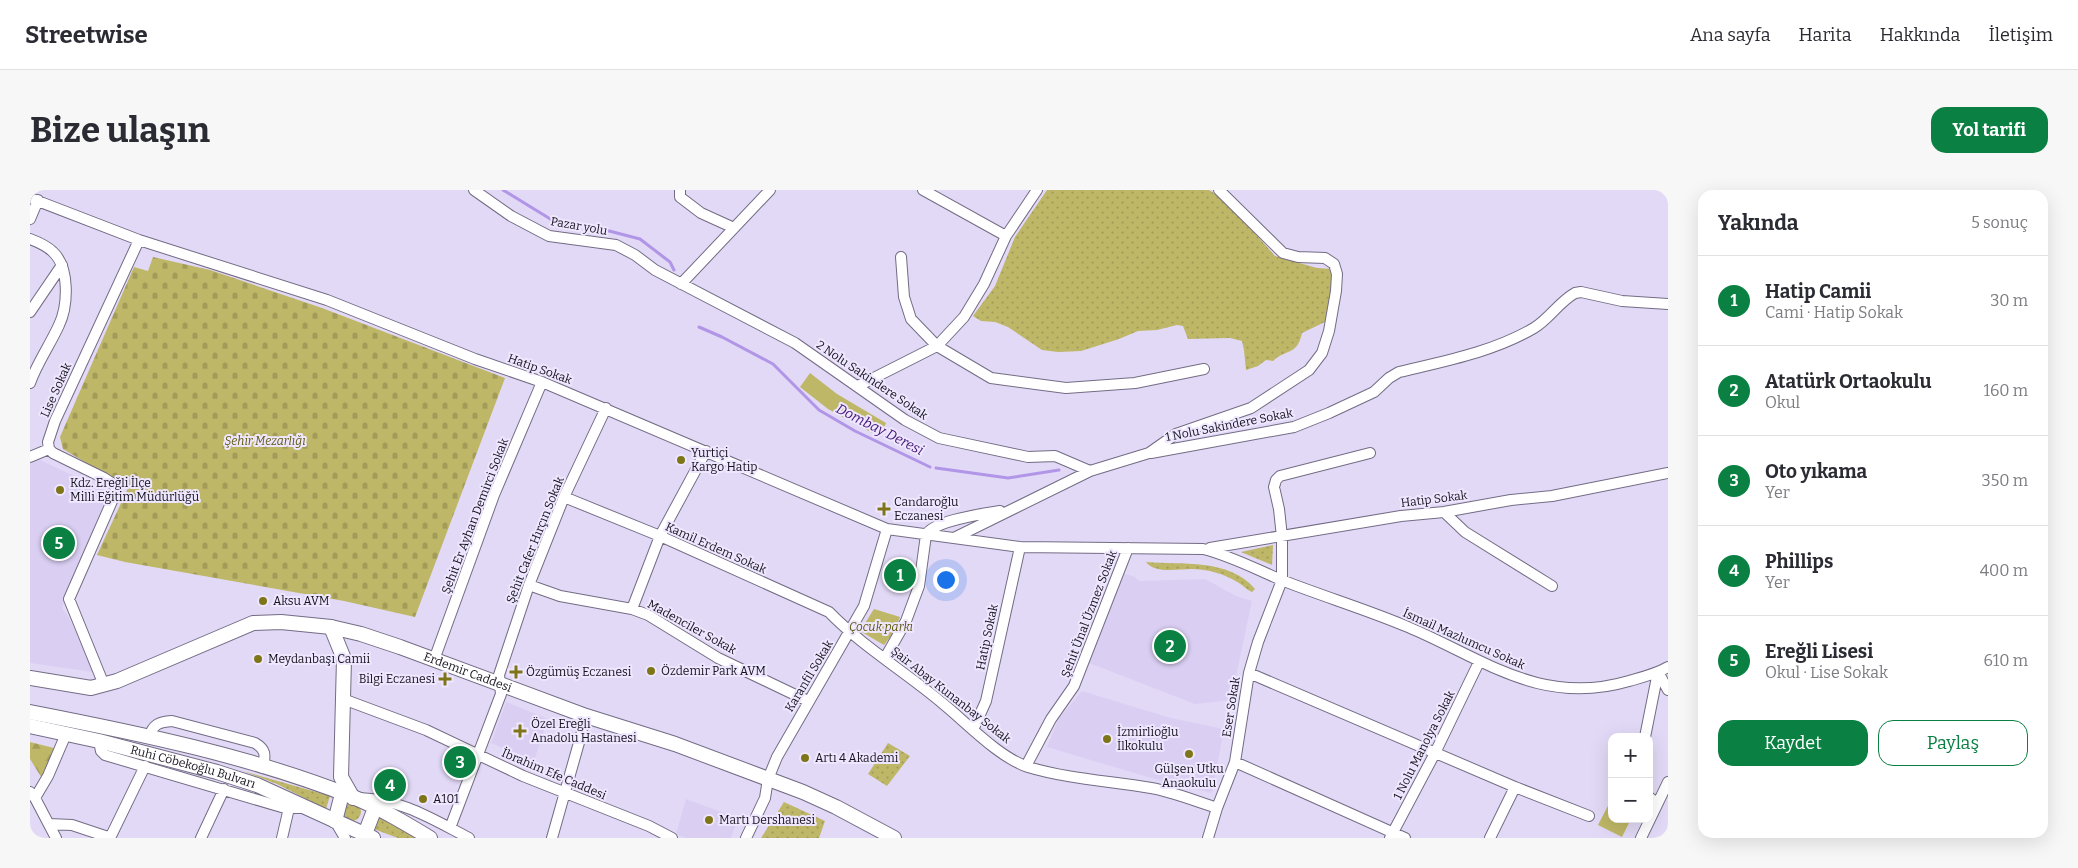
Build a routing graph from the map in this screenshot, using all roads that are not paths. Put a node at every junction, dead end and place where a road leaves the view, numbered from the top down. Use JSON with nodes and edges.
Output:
{"nodes":[{"id":1,"x":474,"y":190,"type":"edge"},
{"id":2,"x":680,"y":190,"type":"edge"},
{"id":3,"x":770,"y":190,"type":"edge"},
{"id":4,"x":923,"y":190,"type":"edge"},
{"id":5,"x":1037,"y":190,"type":"edge"},
{"id":6,"x":1223,"y":190,"type":"edge"},
{"id":7,"x":34,"y":199,"type":"edge"},
{"id":8,"x":30,"y":219,"type":"edge"},
{"id":9,"x":734,"y":228,"type":"junction"},
{"id":10,"x":1006,"y":236,"type":"junction"},
{"id":11,"x":30,"y":239,"type":"edge"},
{"id":12,"x":139,"y":240,"type":"junction"},
{"id":13,"x":901,"y":257,"type":"dead end"},
{"id":14,"x":62,"y":265,"type":"junction"},
{"id":15,"x":681,"y":284,"type":"junction"},
{"id":16,"x":1668,"y":304,"type":"edge"},
{"id":17,"x":30,"y":312,"type":"edge"},
{"id":18,"x":937,"y":346,"type":"junction"},
{"id":19,"x":1204,"y":369,"type":"dead end"},
{"id":20,"x":542,"y":382,"type":"junction"},
{"id":21,"x":30,"y":383,"type":"edge"},
{"id":22,"x":858,"y":386,"type":"junction"},
{"id":23,"x":606,"y":408,"type":"junction"},
{"id":24,"x":49,"y":449,"type":"junction"},
{"id":25,"x":706,"y":451,"type":"junction"},
{"id":26,"x":1149,"y":454,"type":"junction"},
{"id":27,"x":1370,"y":454,"type":"dead end"},
{"id":28,"x":30,"y":457,"type":"edge"},
{"id":29,"x":1090,"y":471,"type":"junction"},
{"id":30,"x":1668,"y":473,"type":"edge"},
{"id":31,"x":564,"y":497,"type":"junction"},
{"id":32,"x":1011,"y":508,"type":"junction"},
{"id":33,"x":1444,"y":512,"type":"junction"},
{"id":34,"x":887,"y":528,"type":"junction"},
{"id":35,"x":926,"y":535,"type":"junction"},
{"id":36,"x":660,"y":536,"type":"junction"},
{"id":37,"x":1282,"y":537,"type":"junction"},
{"id":38,"x":954,"y":538,"type":"junction"},
{"id":39,"x":1020,"y":547,"type":"junction"},
{"id":40,"x":1128,"y":548,"type":"junction"},
{"id":41,"x":1203,"y":549,"type":"junction"},
{"id":42,"x":1282,"y":580,"type":"junction"},
{"id":43,"x":529,"y":585,"type":"junction"},
{"id":44,"x":1552,"y":586,"type":"dead end"},
{"id":45,"x":632,"y":609,"type":"junction"},
{"id":46,"x":330,"y":627,"type":"junction"},
{"id":47,"x":849,"y":633,"type":"junction"},
{"id":48,"x":361,"y":634,"type":"junction"},
{"id":49,"x":885,"y":658,"type":"junction"},
{"id":50,"x":344,"y":659,"type":"junction"},
{"id":51,"x":434,"y":660,"type":"junction"},
{"id":52,"x":1479,"y":662,"type":"junction"},
{"id":53,"x":1668,"y":667,"type":"edge"},
{"id":54,"x":1658,"y":672,"type":"junction"},
{"id":55,"x":1249,"y":673,"type":"junction"},
{"id":56,"x":30,"y":678,"type":"edge"},
{"id":57,"x":104,"y":685,"type":"junction"},
{"id":58,"x":500,"y":685,"type":"junction"},
{"id":59,"x":1668,"y":690,"type":"edge"},
{"id":60,"x":343,"y":699,"type":"junction"},
{"id":61,"x":808,"y":701,"type":"junction"},
{"id":62,"x":30,"y":712,"type":"edge"},
{"id":63,"x":30,"y":726,"type":"edge"},
{"id":64,"x":973,"y":730,"type":"junction"},
{"id":65,"x":582,"y":732,"type":"dead end"},
{"id":66,"x":1646,"y":733,"type":"edge"},
{"id":67,"x":66,"y":734,"type":"junction"},
{"id":68,"x":149,"y":737,"type":"junction"},
{"id":69,"x":99,"y":741,"type":"junction"},
{"id":70,"x":1435,"y":753,"type":"junction"},
{"id":71,"x":479,"y":754,"type":"junction"},
{"id":72,"x":1235,"y":762,"type":"junction"},
{"id":73,"x":145,"y":766,"type":"junction"},
{"id":74,"x":1026,"y":766,"type":"junction"},
{"id":75,"x":263,"y":768,"type":"junction"},
{"id":76,"x":768,"y":779,"type":"junction"},
{"id":77,"x":1668,"y":782,"type":"edge"},
{"id":78,"x":1515,"y":787,"type":"junction"},
{"id":79,"x":224,"y":788,"type":"junction"},
{"id":80,"x":565,"y":794,"type":"junction"},
{"id":81,"x":33,"y":795,"type":"edge"},
{"id":82,"x":348,"y":796,"type":"junction"},
{"id":83,"x":1653,"y":800,"type":"edge"},
{"id":84,"x":289,"y":808,"type":"junction"},
{"id":85,"x":310,"y":808,"type":"junction"},
{"id":86,"x":375,"y":808,"type":"junction"},
{"id":87,"x":1217,"y":808,"type":"junction"},
{"id":88,"x":1589,"y":816,"type":"dead end"},
{"id":89,"x":335,"y":821,"type":"junction"},
{"id":90,"x":1646,"y":823,"type":"edge"},
{"id":91,"x":50,"y":824,"type":"junction"},
{"id":92,"x":450,"y":828,"type":"junction"},
{"id":93,"x":347,"y":832,"type":"edge"},
{"id":94,"x":1392,"y":835,"type":"edge"},
{"id":95,"x":368,"y":837,"type":"edge"},
{"id":96,"x":56,"y":838,"type":"edge"},
{"id":97,"x":111,"y":838,"type":"edge"},
{"id":98,"x":201,"y":838,"type":"edge"},
{"id":99,"x":282,"y":838,"type":"edge"},
{"id":100,"x":430,"y":838,"type":"edge"},
{"id":101,"x":469,"y":838,"type":"edge"},
{"id":102,"x":552,"y":838,"type":"edge"},
{"id":103,"x":672,"y":838,"type":"edge"},
{"id":104,"x":746,"y":838,"type":"edge"},
{"id":105,"x":894,"y":838,"type":"edge"},
{"id":106,"x":1208,"y":838,"type":"edge"},
{"id":107,"x":1405,"y":838,"type":"edge"},
{"id":108,"x":1490,"y":838,"type":"edge"},
{"id":109,"x":1642,"y":838,"type":"edge"}],
"edges":[{"from":1,"to":15,"type":"street","name":"Pazar yolu"},
{"from":2,"to":9,"type":"street"},
{"from":3,"to":9,"type":"street"},
{"from":4,"to":10,"type":"street"},
{"from":5,"to":10,"type":"street"},
{"from":6,"to":26,"type":"street"},
{"from":7,"to":8,"type":"street"},
{"from":7,"to":12,"type":"street","name":"Hatip Sokak"},
{"from":9,"to":15,"type":"street"},
{"from":10,"to":18,"type":"street"},
{"from":11,"to":14,"type":"street"},
{"from":12,"to":20,"type":"street","name":"Hatip Sokak"},
{"from":12,"to":24,"type":"street","name":"Lise Sokak"},
{"from":13,"to":18,"type":"street"},
{"from":14,"to":17,"type":"street"},
{"from":14,"to":21,"type":"street"},
{"from":15,"to":22,"type":"street","name":"2 Nolu Sakindere Sokak"},
{"from":16,"to":26,"type":"street","name":"1 Nolu Sakindere Sokak"},
{"from":18,"to":19,"type":"street"},
{"from":18,"to":22,"type":"street"},
{"from":20,"to":23,"type":"street","name":"Hatip Sokak"},
{"from":20,"to":51,"type":"street","name":"Şehit Er Ayhan Demirci Sokak"},
{"from":22,"to":29,"type":"street","name":"2 Nolu Sakindere Sokak"},
{"from":23,"to":25,"type":"street","name":"Hatip Sokak"},
{"from":23,"to":31,"type":"street","name":"Şehit Cafer Hırçın Sokak"},
{"from":24,"to":28,"type":"street"},
{"from":24,"to":57,"type":"street"},
{"from":25,"to":34,"type":"street","name":"Hatip Sokak"},
{"from":25,"to":36,"type":"street"},
{"from":26,"to":29,"type":"street"},
{"from":27,"to":37,"type":"street"},
{"from":29,"to":32,"type":"street"},
{"from":30,"to":33,"type":"street","name":"Hatip Sokak"},
{"from":31,"to":36,"type":"street","name":"Kamil Erdem Sokak"},
{"from":31,"to":43,"type":"street","name":"Şehit Cafer Hırçın Sokak"},
{"from":32,"to":35,"type":"street"},
{"from":32,"to":38,"type":"street"},
{"from":33,"to":37,"type":"street","name":"Hatip Sokak"},
{"from":33,"to":44,"type":"street"},
{"from":34,"to":35,"type":"street","name":"Hatip Sokak"},
{"from":34,"to":47,"type":"street","name":"Karanfil Sokak"},
{"from":35,"to":38,"type":"street","name":"Hatip Sokak"},
{"from":35,"to":49,"type":"street"},
{"from":36,"to":45,"type":"street"},
{"from":36,"to":47,"type":"street","name":"Kamil Erdem Sokak"},
{"from":37,"to":41,"type":"street","name":"Hatip Sokak"},
{"from":37,"to":42,"type":"street"},
{"from":38,"to":39,"type":"street","name":"Hatip Sokak"},
{"from":39,"to":40,"type":"street","name":"Hatip Sokak"},
{"from":39,"to":64,"type":"street","name":"Hatip Sokak"},
{"from":40,"to":41,"type":"street","name":"Hatip Sokak"},
{"from":40,"to":74,"type":"street","name":"Şehit Ünal Üzmez Sokak"},
{"from":41,"to":42,"type":"street","name":"Hatip Sokak"},
{"from":42,"to":52,"type":"street","name":"İsmail Mazlumcu Sokak"},
{"from":42,"to":55,"type":"street","name":"Eser Sokak"},
{"from":43,"to":45,"type":"street","name":"Madenciler Sokak"},
{"from":43,"to":58,"type":"street","name":"Şehit Cafer Hırçın Sokak"},
{"from":45,"to":61,"type":"street","name":"Madenciler Sokak"},
{"from":46,"to":48,"type":"main road","name":"Erdemir Caddesi"},
{"from":46,"to":50,"type":"main road"},
{"from":46,"to":57,"type":"main road","name":"Erdemir Caddesi"},
{"from":47,"to":49,"type":"street","name":"Şair Abay Kunanbay Sokak"},
{"from":47,"to":61,"type":"street","name":"Karanfil Sokak"},
{"from":48,"to":50,"type":"main road"},
{"from":48,"to":51,"type":"main road","name":"Erdemir Caddesi"},
{"from":49,"to":64,"type":"street","name":"Şair Abay Kunanbay Sokak"},
{"from":50,"to":60,"type":"main road"},
{"from":51,"to":58,"type":"main road","name":"Erdemir Caddesi"},
{"from":52,"to":54,"type":"street","name":"İsmail Mazlumcu Sokak"},
{"from":52,"to":70,"type":"street","name":"1 Nolu Manolya Sokak"},
{"from":53,"to":54,"type":"street","name":"İsmail Mazlumcu Sokak"},
{"from":54,"to":59,"type":"street"},
{"from":54,"to":66,"type":"street"},
{"from":55,"to":70,"type":"street"},
{"from":55,"to":72,"type":"street","name":"Eser Sokak"},
{"from":56,"to":57,"type":"main road","name":"Erdemir Caddesi"},
{"from":58,"to":71,"type":"street","name":"Şehit Cafer Hırçın Sokak"},
{"from":58,"to":76,"type":"main road","name":"Erdemir Caddesi"},
{"from":60,"to":71,"type":"street","name":"İbrahim Efe Caddesi"},
{"from":60,"to":82,"type":"main road"},
{"from":61,"to":76,"type":"street","name":"Karanfil Sokak"},
{"from":62,"to":68,"type":"main road","name":"Ruhi Cöbekoğlu Bulvarı"},
{"from":63,"to":67,"type":"main road","name":"Ruhi Cöbekoğlu Bulvarı"},
{"from":64,"to":74,"type":"street","name":"Şair Abay Kunanbay Sokak"},
{"from":65,"to":80,"type":"street"},
{"from":67,"to":69,"type":"main road","name":"Ruhi Cöbekoğlu Bulvarı"},
{"from":67,"to":81,"type":"street"},
{"from":68,"to":75,"type":"main road","name":"Ruhi Cöbekoğlu Bulvarı"},
{"from":68,"to":75,"type":"street"},
{"from":69,"to":73,"type":"street"},
{"from":69,"to":85,"type":"main road","name":"Ruhi Cöbekoğlu Bulvarı"},
{"from":70,"to":78,"type":"street"},
{"from":70,"to":94,"type":"street","name":"1 Nolu Manolya Sokak"},
{"from":71,"to":80,"type":"street","name":"İbrahim Efe Caddesi"},
{"from":71,"to":92,"type":"street","name":"Şehit Cafer Hırçın Sokak"},
{"from":72,"to":87,"type":"street","name":"Eser Sokak"},
{"from":72,"to":94,"type":"street"},
{"from":73,"to":79,"type":"street"},
{"from":73,"to":97,"type":"street"},
{"from":74,"to":87,"type":"street","name":"Şair Abay Kunanbay Sokak"},
{"from":75,"to":82,"type":"main road","name":"Ruhi Cöbekoğlu Bulvarı"},
{"from":76,"to":104,"type":"street","name":"Karanfil Sokak"},
{"from":76,"to":105,"type":"main road","name":"Erdemir Caddesi"},
{"from":77,"to":83,"type":"street"},
{"from":78,"to":88,"type":"street"},
{"from":78,"to":108,"type":"street"},
{"from":79,"to":84,"type":"street"},
{"from":79,"to":98,"type":"street"},
{"from":80,"to":102,"type":"street"},
{"from":80,"to":103,"type":"street","name":"İbrahim Efe Caddesi"},
{"from":81,"to":91,"type":"street"},
{"from":82,"to":86,"type":"main road","name":"Ruhi Cöbekoğlu Bulvarı"},
{"from":82,"to":89,"type":"main road"},
{"from":82,"to":92,"type":"street"},
{"from":84,"to":85,"type":"street"},
{"from":84,"to":99,"type":"street"},
{"from":85,"to":89,"type":"main road","name":"Ruhi Cöbekoğlu Bulvarı"},
{"from":86,"to":95,"type":"main road"},
{"from":86,"to":100,"type":"main road","name":"Ruhi Cöbekoğlu Bulvarı"},
{"from":87,"to":106,"type":"street","name":"Eser Sokak"},
{"from":89,"to":93,"type":"main road","name":"Ruhi Cöbekoğlu Bulvarı"},
{"from":90,"to":109,"type":"street"},
{"from":91,"to":96,"type":"street"},
{"from":91,"to":97,"type":"street"},
{"from":92,"to":101,"type":"street"},
{"from":93,"to":95,"type":"main road","name":"Ruhi Cöbekoğlu Bulvarı"},
{"from":94,"to":107,"type":"street"}]}
